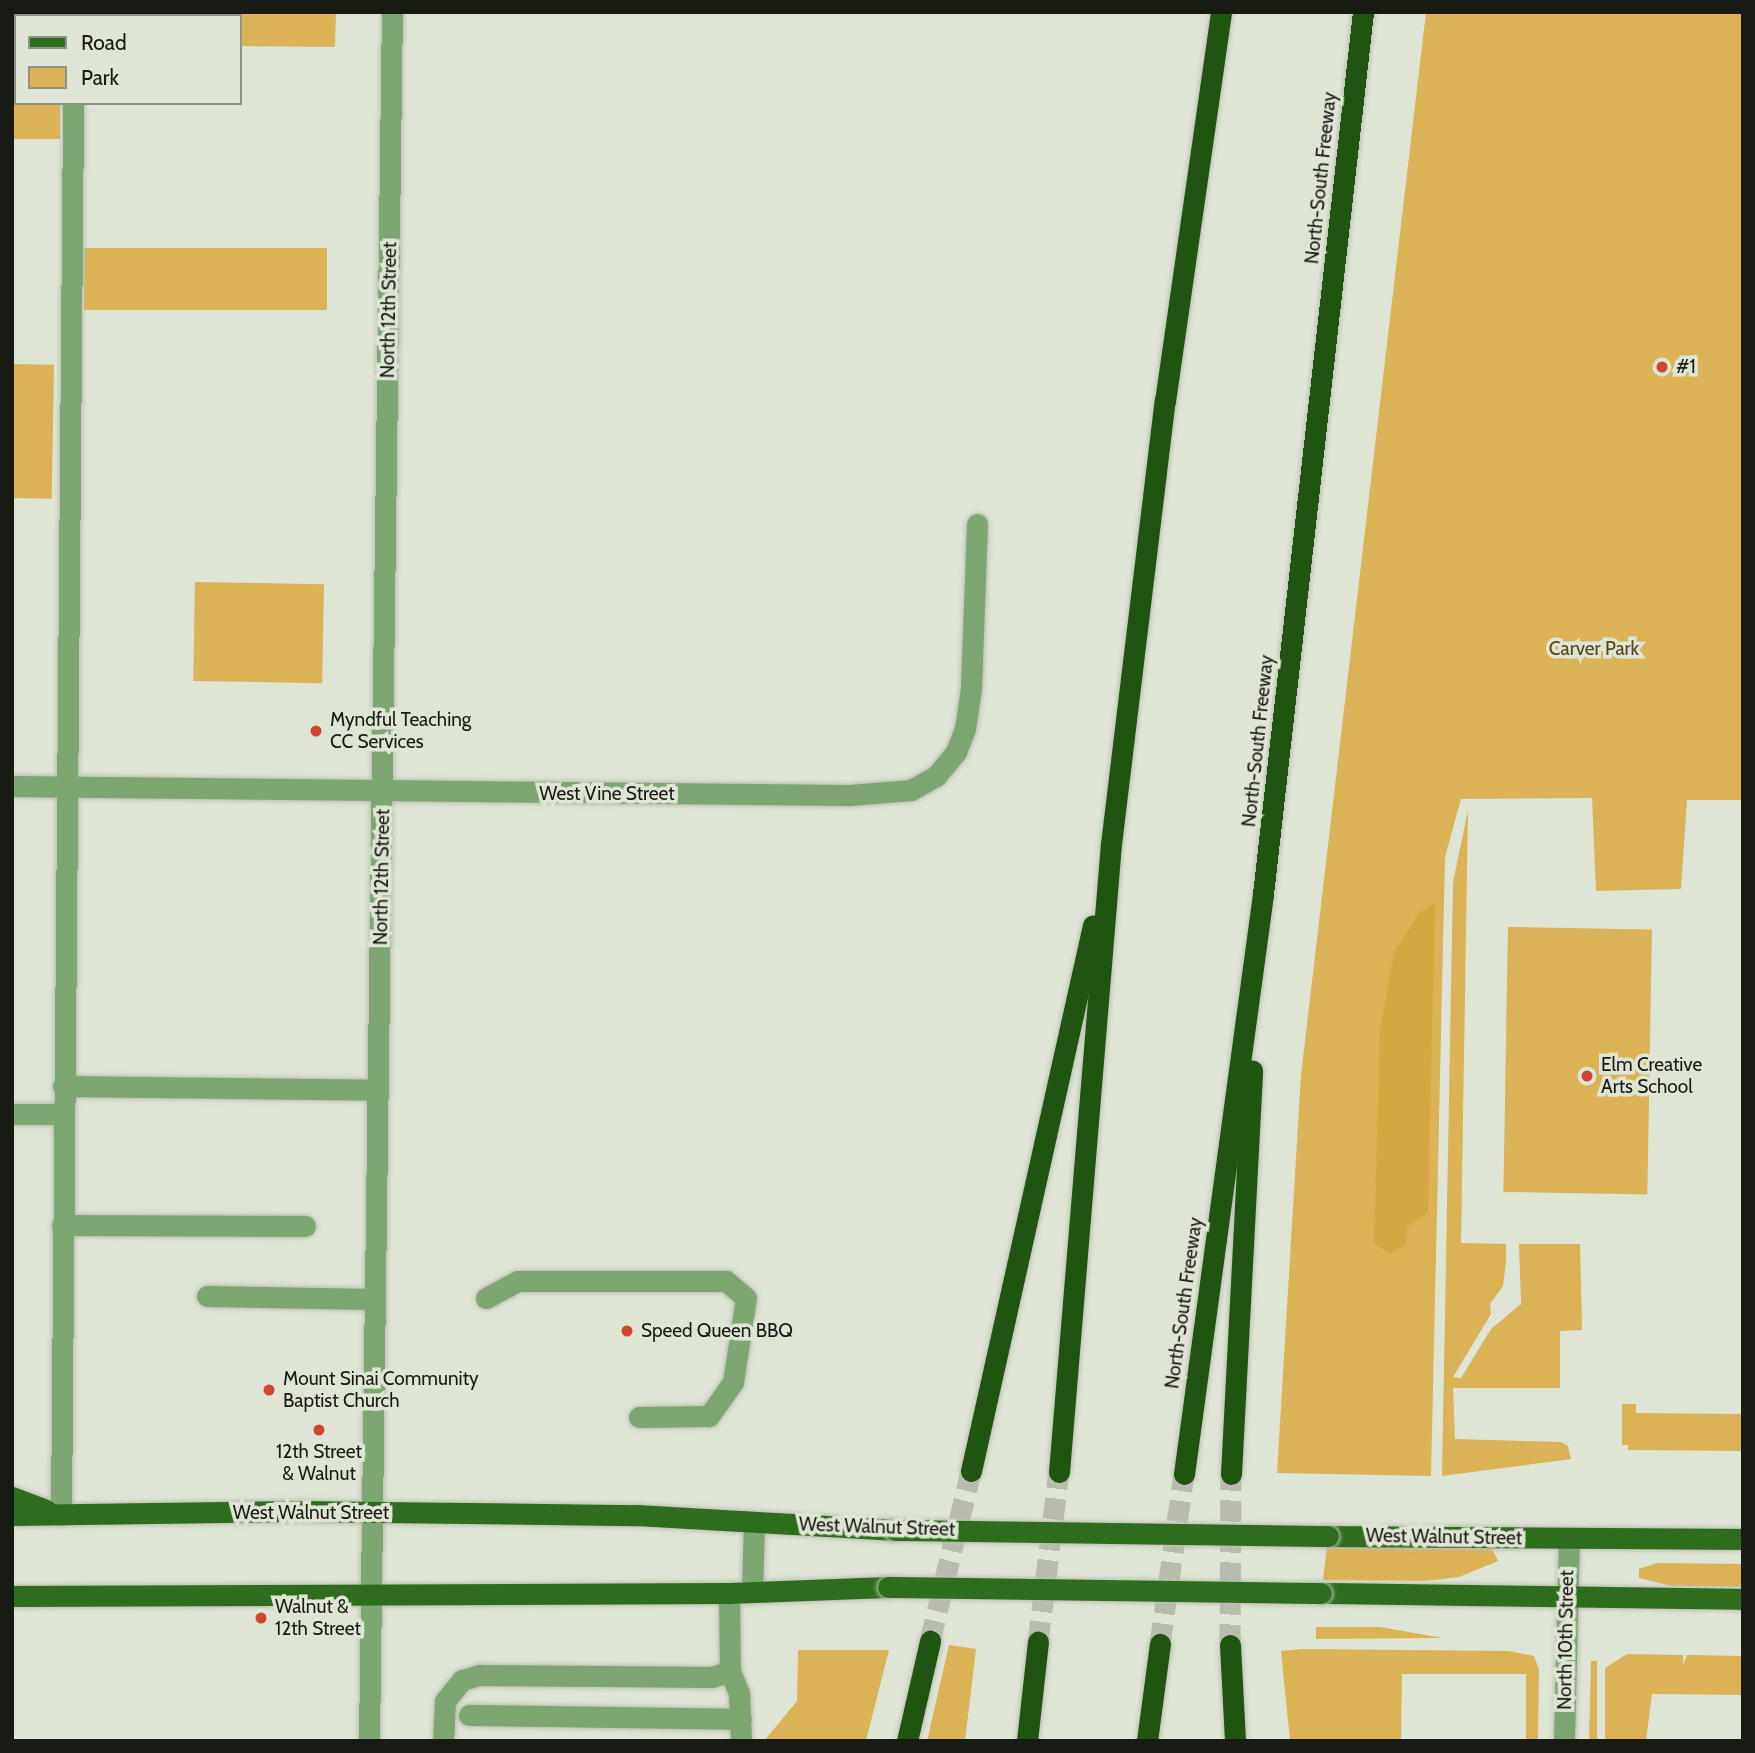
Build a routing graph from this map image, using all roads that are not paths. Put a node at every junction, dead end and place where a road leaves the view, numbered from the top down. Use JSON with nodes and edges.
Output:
{"nodes":[{"id":1,"x":392,"y":12,"type":"edge"},
{"id":2,"x":1221,"y":12,"type":"edge"},
{"id":3,"x":1363,"y":12,"type":"edge"},
{"id":4,"x":72,"y":105,"type":"edge"},
{"id":5,"x":976,"y":524,"type":"dead end"},
{"id":6,"x":12,"y":786,"type":"edge"},
{"id":7,"x":66,"y":788,"type":"junction"},
{"id":8,"x":383,"y":792,"type":"junction"},
{"id":9,"x":1111,"y":844,"type":"junction"},
{"id":10,"x":1264,"y":894,"type":"junction"},
{"id":11,"x":63,"y":1086,"type":"junction"},
{"id":12,"x":378,"y":1090,"type":"junction"},
{"id":13,"x":12,"y":1114,"type":"edge"},
{"id":14,"x":63,"y":1114,"type":"junction"},
{"id":15,"x":62,"y":1225,"type":"junction"},
{"id":16,"x":305,"y":1226,"type":"dead end"},
{"id":17,"x":207,"y":1296,"type":"dead end"},
{"id":18,"x":486,"y":1298,"type":"dead end"},
{"id":19,"x":374,"y":1299,"type":"junction"},
{"id":20,"x":639,"y":1417,"type":"dead end"},
{"id":21,"x":971,"y":1471,"type":"tunnel mouth"},
{"id":22,"x":1059,"y":1472,"type":"tunnel mouth"},
{"id":23,"x":1184,"y":1474,"type":"tunnel mouth"},
{"id":24,"x":1231,"y":1474,"type":"tunnel mouth"},
{"id":25,"x":12,"y":1497,"type":"edge"},
{"id":26,"x":371,"y":1514,"type":"junction"},
{"id":27,"x":12,"y":1515,"type":"edge"},
{"id":28,"x":61,"y":1515,"type":"junction"},
{"id":29,"x":754,"y":1522,"type":"junction"},
{"id":30,"x":12,"y":1530,"type":"edge"},
{"id":31,"x":1569,"y":1539,"type":"junction"},
{"id":32,"x":1743,"y":1539,"type":"edge"},
{"id":33,"x":752,"y":1592,"type":"junction"},
{"id":34,"x":371,"y":1593,"type":"junction"},
{"id":35,"x":729,"y":1593,"type":"junction"},
{"id":36,"x":1567,"y":1593,"type":"junction"},
{"id":37,"x":12,"y":1596,"type":"edge"},
{"id":38,"x":1743,"y":1599,"type":"edge"},
{"id":39,"x":930,"y":1641,"type":"tunnel mouth"},
{"id":40,"x":1038,"y":1643,"type":"tunnel mouth"},
{"id":41,"x":1160,"y":1644,"type":"tunnel mouth"},
{"id":42,"x":1230,"y":1645,"type":"tunnel mouth"},
{"id":43,"x":730,"y":1671,"type":"junction"},
{"id":44,"x":469,"y":1714,"type":"dead end"},
{"id":45,"x":741,"y":1719,"type":"junction"},
{"id":46,"x":369,"y":1741,"type":"edge"},
{"id":47,"x":443,"y":1741,"type":"edge"},
{"id":48,"x":741,"y":1741,"type":"edge"},
{"id":49,"x":907,"y":1741,"type":"edge"},
{"id":50,"x":1027,"y":1741,"type":"edge"},
{"id":51,"x":1147,"y":1741,"type":"edge"},
{"id":52,"x":1235,"y":1741,"type":"edge"},
{"id":53,"x":1564,"y":1741,"type":"edge"}],
"edges":[{"from":1,"to":8,"type":"street","name":"North 12th Street"},
{"from":2,"to":9,"type":"highway"},
{"from":3,"to":10,"type":"highway","name":"North-South Freeway"},
{"from":4,"to":7,"type":"street"},
{"from":5,"to":8,"type":"street","name":"West Vine Street"},
{"from":6,"to":7,"type":"street","name":"West Vine Street"},
{"from":7,"to":8,"type":"street","name":"West Vine Street"},
{"from":7,"to":11,"type":"street"},
{"from":8,"to":12,"type":"street","name":"North 12th Street"},
{"from":9,"to":21,"type":"highway"},
{"from":9,"to":22,"type":"highway"},
{"from":10,"to":23,"type":"highway","name":"North-South Freeway"},
{"from":10,"to":24,"type":"highway"},
{"from":11,"to":12,"type":"street"},
{"from":11,"to":14,"type":"street"},
{"from":12,"to":19,"type":"street","name":"North 12th Street"},
{"from":13,"to":14,"type":"street"},
{"from":14,"to":15,"type":"street"},
{"from":15,"to":16,"type":"street"},
{"from":15,"to":28,"type":"street"},
{"from":17,"to":19,"type":"street"},
{"from":18,"to":20,"type":"street"},
{"from":19,"to":26,"type":"street","name":"North 12th Street"},
{"from":25,"to":28,"type":"main road"},
{"from":26,"to":28,"type":"main road","name":"West Walnut Street"},
{"from":26,"to":29,"type":"main road","name":"West Walnut Street"},
{"from":26,"to":34,"type":"street","name":"North 12th Street"},
{"from":27,"to":28,"type":"main road","name":"West Walnut Street"},
{"from":28,"to":30,"type":"main road"},
{"from":29,"to":31,"type":"main road","name":"West Walnut Street","bridge":true},
{"from":29,"to":33,"type":"street"},
{"from":31,"to":32,"type":"main road","name":"West Walnut Street"},
{"from":31,"to":36,"type":"street","name":"North 10th Street"},
{"from":33,"to":35,"type":"main road"},
{"from":33,"to":36,"type":"main road","bridge":true},
{"from":34,"to":35,"type":"main road"},
{"from":34,"to":37,"type":"main road"},
{"from":34,"to":46,"type":"street","name":"North 12th Street"},
{"from":35,"to":43,"type":"street"},
{"from":36,"to":38,"type":"main road"},
{"from":36,"to":53,"type":"street","name":"North 10th Street"},
{"from":39,"to":49,"type":"highway"},
{"from":40,"to":50,"type":"highway"},
{"from":41,"to":51,"type":"highway"},
{"from":42,"to":52,"type":"highway"},
{"from":43,"to":45,"type":"street"},
{"from":43,"to":47,"type":"street"},
{"from":44,"to":45,"type":"street"},
{"from":45,"to":48,"type":"street"}]}
